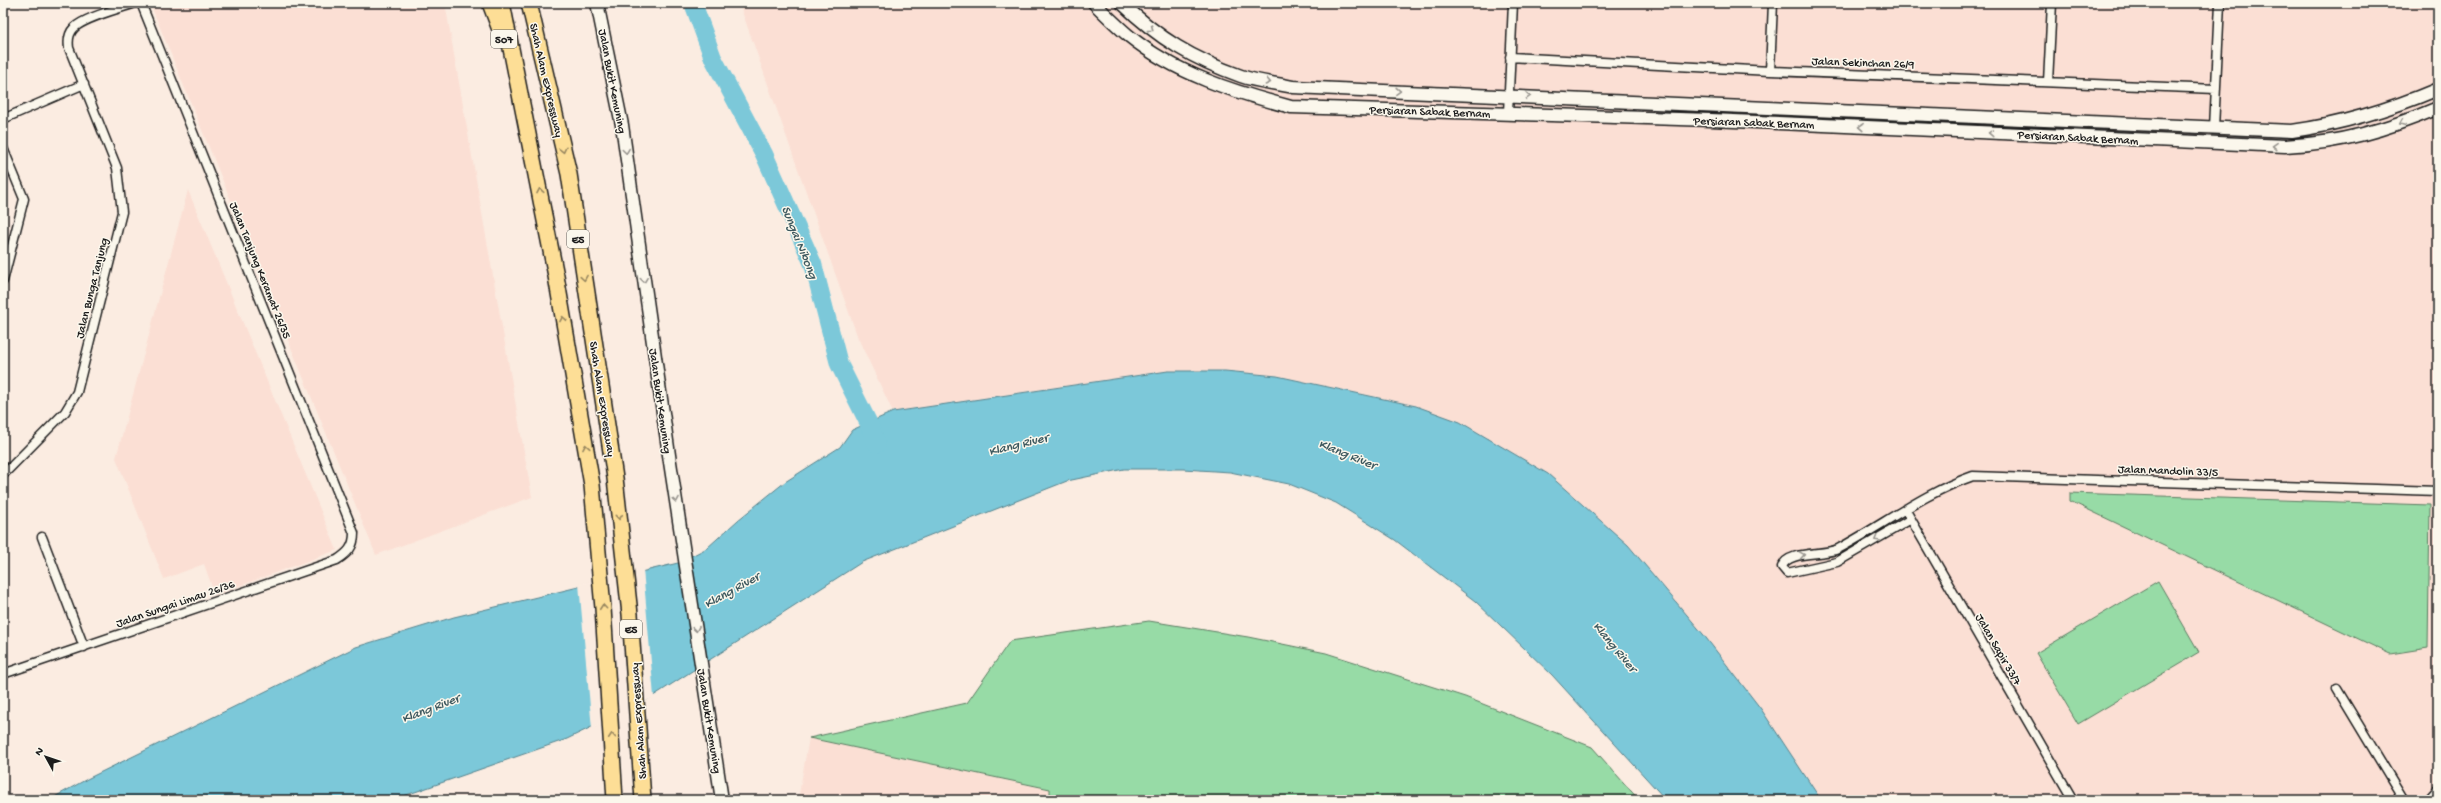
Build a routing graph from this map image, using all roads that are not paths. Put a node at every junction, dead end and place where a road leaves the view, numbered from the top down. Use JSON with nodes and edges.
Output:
{"nodes":[{"id":1,"x":135,"y":3,"type":"edge"},
{"id":2,"x":141,"y":3,"type":"edge"},
{"id":3,"x":490,"y":3,"type":"edge"},
{"id":4,"x":502,"y":3,"type":"edge"},
{"id":5,"x":529,"y":3,"type":"edge"},
{"id":6,"x":597,"y":3,"type":"edge"},
{"id":7,"x":1094,"y":3,"type":"edge"},
{"id":8,"x":1122,"y":3,"type":"edge"},
{"id":9,"x":1513,"y":3,"type":"edge"},
{"id":10,"x":1773,"y":3,"type":"edge"},
{"id":11,"x":2052,"y":3,"type":"edge"},
{"id":12,"x":2220,"y":3,"type":"edge"},
{"id":13,"x":1510,"y":57,"type":"junction"},
{"id":14,"x":1770,"y":71,"type":"junction"},
{"id":15,"x":518,"y":76,"type":"junction"},
{"id":16,"x":2048,"y":82,"type":"junction"},
{"id":17,"x":84,"y":84,"type":"junction"},
{"id":18,"x":2216,"y":89,"type":"junction"},
{"id":19,"x":2438,"y":89,"type":"edge"},
{"id":20,"x":1509,"y":95,"type":"junction"},
{"id":21,"x":2438,"y":108,"type":"edge"},
{"id":22,"x":1508,"y":113,"type":"junction"},
{"id":23,"x":3,"y":119,"type":"edge"},
{"id":24,"x":2214,"y":128,"type":"junction"},
{"id":25,"x":3,"y":148,"type":"edge"},
{"id":26,"x":6,"y":258,"type":"edge"},
{"id":27,"x":3,"y":282,"type":"edge"},
{"id":28,"x":3,"y":475,"type":"edge"},
{"id":29,"x":2438,"y":491,"type":"edge"},
{"id":30,"x":1905,"y":509,"type":"junction"},
{"id":31,"x":1911,"y":519,"type":"junction"},
{"id":32,"x":42,"y":536,"type":"dead end"},
{"id":33,"x":352,"y":547,"type":"joint"},
{"id":34,"x":84,"y":647,"type":"junction"},
{"id":35,"x":3,"y":674,"type":"edge"},
{"id":36,"x":2337,"y":689,"type":"dead end"},
{"id":37,"x":2438,"y":790,"type":"edge"},
{"id":38,"x":722,"y":798,"type":"edge"},
{"id":39,"x":615,"y":800,"type":"edge"},
{"id":40,"x":644,"y":800,"type":"edge"},
{"id":41,"x":2073,"y":800,"type":"edge"},
{"id":42,"x":2404,"y":800,"type":"edge"},
{"id":43,"x":2428,"y":800,"type":"edge"}],
"edges":[{"from":1,"to":17,"type":"street","name":"Jalan Bunga Tanjung"},
{"from":2,"to":33,"type":"street","name":"Jalan Tanjung Keramat 26/35"},
{"from":3,"to":15,"type":"highway","number":"507"},
{"from":4,"to":15,"type":"highway","name":"Shah Alam Expressway","number":"E5"},
{"from":5,"to":40,"type":"highway","name":"Shah Alam Expressway","number":"E5","one_way":true},
{"from":6,"to":38,"type":"street","name":"Jalan Bukit Kemuning","one_way":true},
{"from":7,"to":22,"type":"street","name":"Persiaran Sabak Bernam"},
{"from":8,"to":20,"type":"street","name":"Persiaran Sabak Bernam","one_way":true},
{"from":9,"to":13,"type":"street"},
{"from":10,"to":14,"type":"street"},
{"from":11,"to":16,"type":"street"},
{"from":12,"to":18,"type":"street"},
{"from":13,"to":14,"type":"street","name":"Jalan Sekinchan 26/9"},
{"from":13,"to":20,"type":"street"},
{"from":14,"to":16,"type":"street","name":"Jalan Sekinchan 26/9"},
{"from":39,"to":15,"type":"highway","name":"Shah Alam Expressway","number":"E5","one_way":true},
{"from":16,"to":18,"type":"street","name":"Jalan Sekinchan 26/9"},
{"from":17,"to":23,"type":"street"},
{"from":17,"to":28,"type":"street","name":"Jalan Bunga Tanjung"},
{"from":18,"to":24,"type":"street"},
{"from":19,"to":24,"type":"street","name":"Persiaran Sabak Bernam"},
{"from":20,"to":22,"type":"street"},
{"from":20,"to":24,"type":"street","name":"Persiaran Sabak Bernam","one_way":true},
{"from":21,"to":22,"type":"street","name":"Persiaran Sabak Bernam","one_way":true},
{"from":25,"to":26,"type":"street"},
{"from":26,"to":27,"type":"street"},
{"from":29,"to":30,"type":"street","name":"Jalan Mandolin 33/5"},
{"from":30,"to":31,"type":"street","name":"Jalan Sapir 33/7"},
{"from":31,"to":30,"type":"street","name":"Jalan Mandolin 33/5","one_way":true},
{"from":31,"to":41,"type":"street","name":"Jalan Sapir 33/7"},
{"from":32,"to":34,"type":"street"},
{"from":33,"to":34,"type":"street","name":"Jalan Sungai Limau 26/36"},
{"from":34,"to":35,"type":"street","name":"Jalan Sungai Limau 26/36"},
{"from":36,"to":42,"type":"street"},
{"from":37,"to":43,"type":"street"}]}
